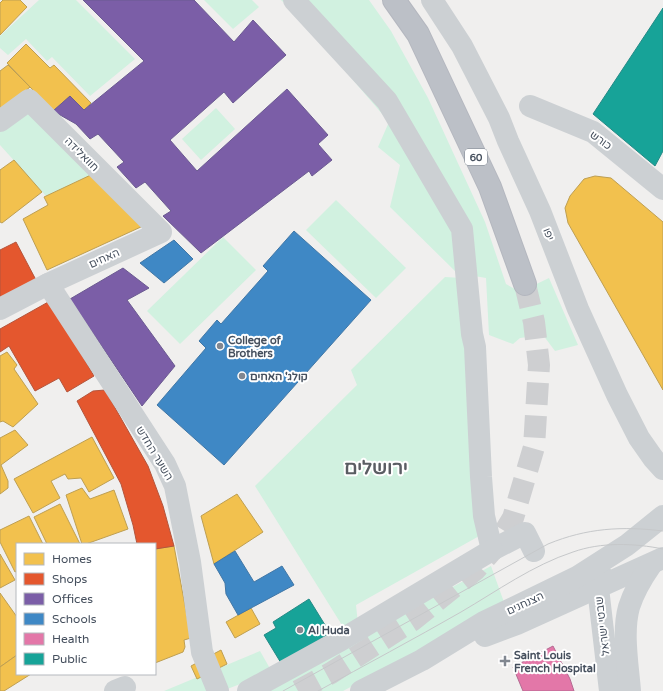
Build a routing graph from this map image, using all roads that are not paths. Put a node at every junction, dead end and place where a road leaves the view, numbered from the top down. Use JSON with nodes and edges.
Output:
{"nodes":[{"id":1,"x":294,"y":0,"type":"edge"},
{"id":2,"x":387,"y":0,"type":"edge"},
{"id":3,"x":394,"y":0,"type":"edge"},
{"id":4,"x":432,"y":0,"type":"edge"},
{"id":5,"x":418,"y":34,"type":"junction"},
{"id":6,"x":530,"y":106,"type":"dead end"},
{"id":7,"x":0,"y":121,"type":"edge"},
{"id":8,"x":663,"y":189,"type":"edge"},
{"id":9,"x":161,"y":232,"type":"joint"},
{"id":10,"x":48,"y":284,"type":"junction"},
{"id":11,"x":525,"y":284,"type":"tunnel mouth"},
{"id":12,"x":0,"y":309,"type":"edge"},
{"id":13,"x":663,"y":468,"type":"edge"},
{"id":14,"x":663,"y":516,"type":"edge"},
{"id":15,"x":627,"y":545,"type":"junction"},
{"id":16,"x":492,"y":550,"type":"junction"},
{"id":17,"x":534,"y":551,"type":"dead end"},
{"id":18,"x":657,"y":562,"type":"edge"},
{"id":19,"x":598,"y":588,"type":"junction"},
{"id":20,"x":422,"y":660,"type":"junction"},
{"id":21,"x":218,"y":691,"type":"edge"},
{"id":22,"x":248,"y":691,"type":"edge"},
{"id":23,"x":361,"y":691,"type":"edge"},
{"id":24,"x":610,"y":691,"type":"edge"},
{"id":25,"x":630,"y":691,"type":"edge"}],
"edges":[{"from":1,"to":16,"type":"street"},
{"from":2,"to":5,"type":"highway","number":"60"},
{"from":3,"to":5,"type":"highway","number":"60"},
{"from":4,"to":13,"type":"street","name":"יפו"},
{"from":5,"to":11,"type":"highway","number":"60"},
{"from":6,"to":8,"type":"street","name":"כורש"},
{"from":7,"to":9,"type":"street","name":"חוואלידה"},
{"from":9,"to":10,"type":"street","name":"האחים"},
{"from":10,"to":12,"type":"street","name":"האחים"},
{"from":10,"to":21,"type":"street","name":"השער החדש"},
{"from":14,"to":15,"type":"street"},
{"from":15,"to":19,"type":"street","name":"שבטי ישראל"},
{"from":15,"to":20,"type":"street","name":"הצנחנים"},
{"from":16,"to":17,"type":"street"},
{"from":16,"to":22,"type":"street"},
{"from":18,"to":19,"type":"street","name":"הצנחנים"},
{"from":18,"to":25,"type":"street","name":"שבטי ישראל"},
{"from":19,"to":20,"type":"street","name":"הצנחנים"},
{"from":19,"to":24,"type":"street","name":"שבטי ישראל"},
{"from":20,"to":23,"type":"street","name":"הצנחנים"}]}
